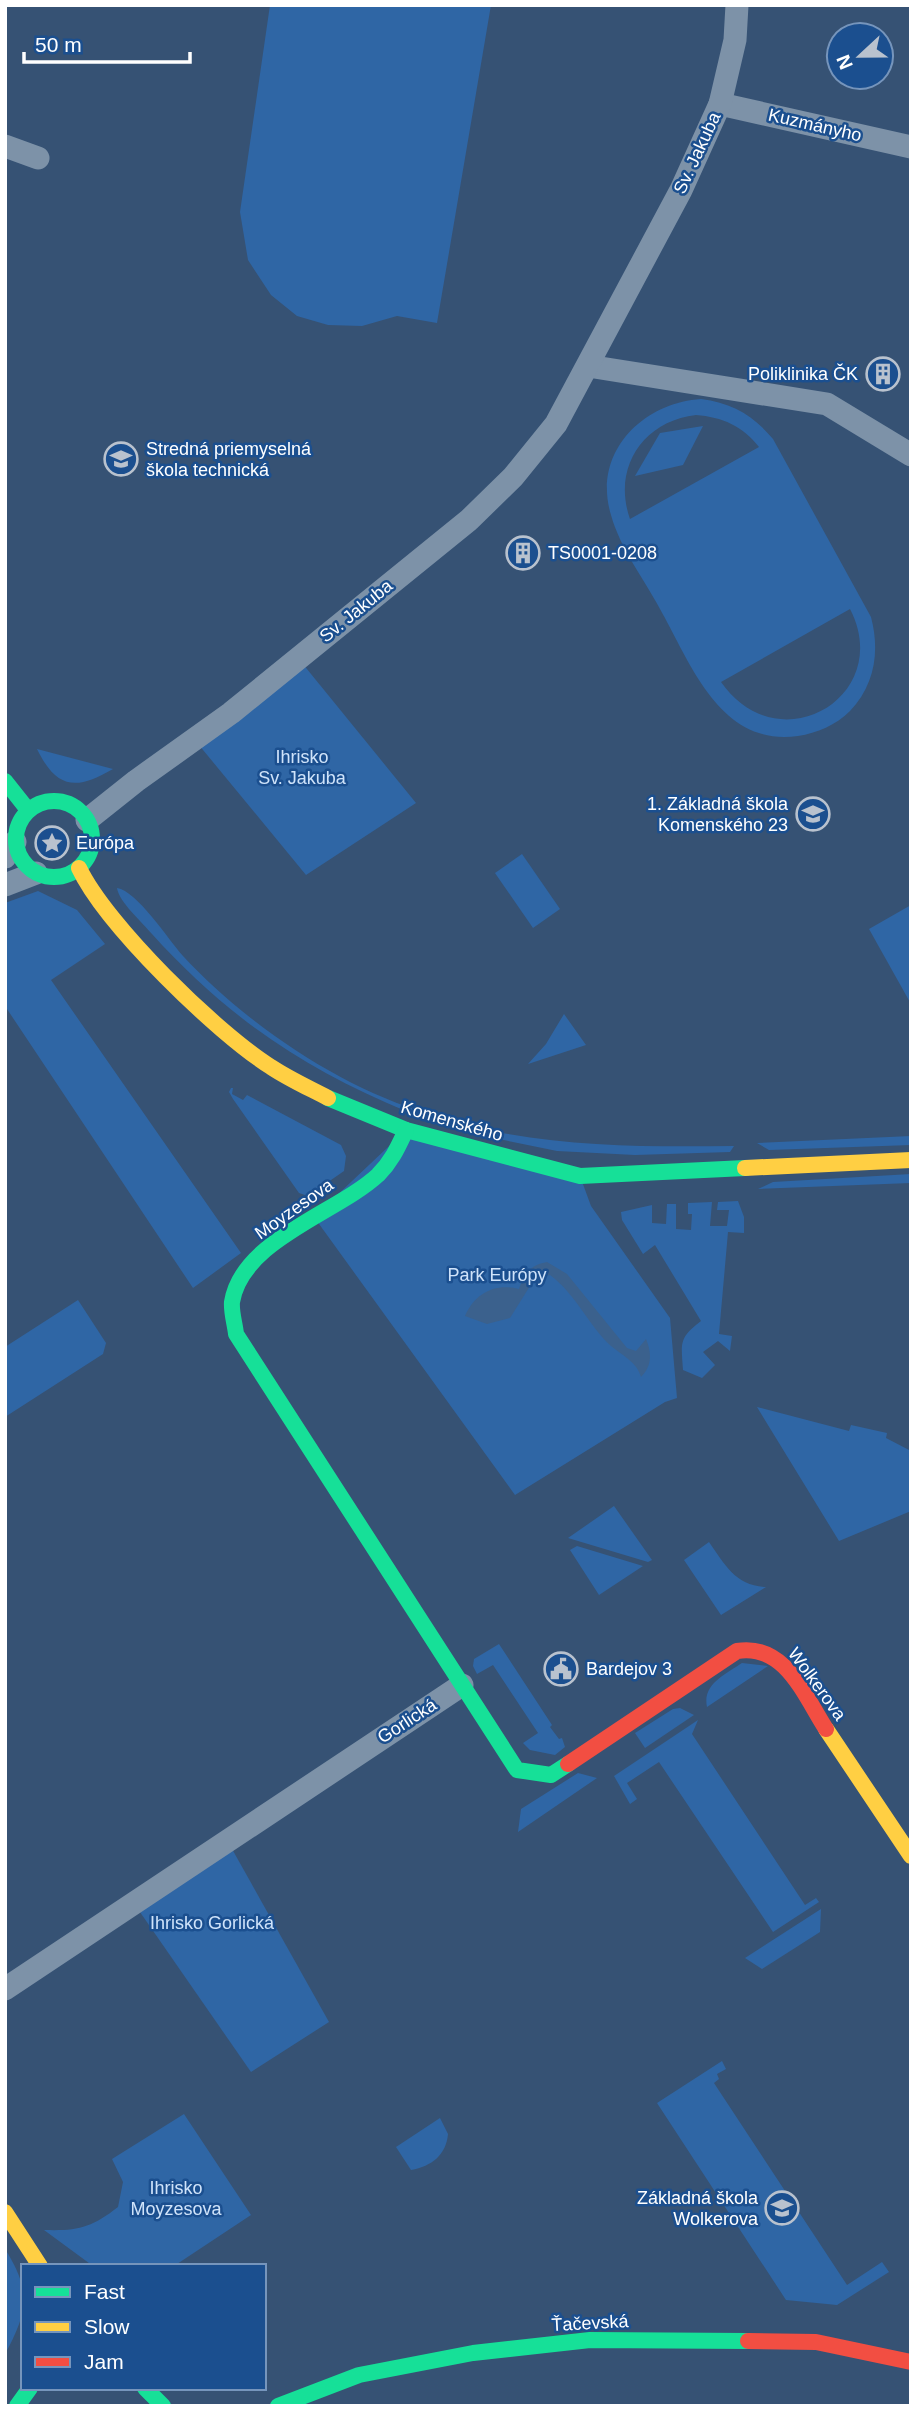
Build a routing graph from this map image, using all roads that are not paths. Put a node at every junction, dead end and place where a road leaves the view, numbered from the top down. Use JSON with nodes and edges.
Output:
{"nodes":[{"id":1,"x":737,"y":5,"type":"edge"},
{"id":2,"x":720,"y":104,"type":"junction"},
{"id":3,"x":5,"y":146,"type":"edge"},
{"id":4,"x":911,"y":147,"type":"edge"},
{"id":5,"x":38,"y":158,"type":"dead end"},
{"id":6,"x":588,"y":366,"type":"junction"},
{"id":7,"x":911,"y":455,"type":"edge"},
{"id":8,"x":5,"y":781,"type":"edge"},
{"id":9,"x":28,"y":810,"type":"junction"},
{"id":10,"x":88,"y":820,"type":"junction"},
{"id":11,"x":10,"y":849,"type":"edge"},
{"id":12,"x":79,"y":868,"type":"junction"},
{"id":13,"x":36,"y":873,"type":"junction"},
{"id":14,"x":5,"y":885,"type":"edge"},
{"id":15,"x":405,"y":1130,"type":"junction"},
{"id":16,"x":911,"y":1160,"type":"edge"},
{"id":17,"x":462,"y":1685,"type":"junction"},
{"id":18,"x":911,"y":1856,"type":"edge"},
{"id":19,"x":5,"y":1989,"type":"edge"},
{"id":20,"x":5,"y":2212,"type":"edge"},
{"id":21,"x":39,"y":2264,"type":"edge"},
{"id":22,"x":911,"y":2362,"type":"edge"},
{"id":23,"x":29,"y":2390,"type":"edge"},
{"id":24,"x":147,"y":2390,"type":"edge"},
{"id":25,"x":17,"y":2406,"type":"edge"},
{"id":26,"x":163,"y":2406,"type":"edge"},
{"id":27,"x":278,"y":2406,"type":"edge"}],
"edges":[{"from":1,"to":2,"type":"street","name":"Sv. Jakuba"},
{"from":2,"to":4,"type":"street","name":"Kuzmányho"},
{"from":2,"to":6,"type":"street","name":"Sv. Jakuba"},
{"from":3,"to":5,"type":"street"},
{"from":6,"to":7,"type":"street"},
{"from":6,"to":10,"type":"street","name":"Sv. Jakuba"},
{"from":8,"to":9,"type":"street"},
{"from":9,"to":10,"type":"street"},
{"from":9,"to":11,"type":"street"},
{"from":10,"to":12,"type":"street"},
{"from":11,"to":13,"type":"street"},
{"from":12,"to":13,"type":"street"},
{"from":12,"to":15,"type":"street","name":"Komenského"},
{"from":13,"to":14,"type":"street"},
{"from":15,"to":16,"type":"street","name":"Komenského"},
{"from":15,"to":17,"type":"street","name":"Moyzesova"},
{"from":17,"to":18,"type":"street","name":"Wolkerova"},
{"from":17,"to":19,"type":"street","name":"Gorlická"},
{"from":20,"to":21,"type":"street"},
{"from":22,"to":27,"type":"street","name":"Ťačevská"},
{"from":23,"to":25,"type":"street"},
{"from":24,"to":26,"type":"street"}]}
